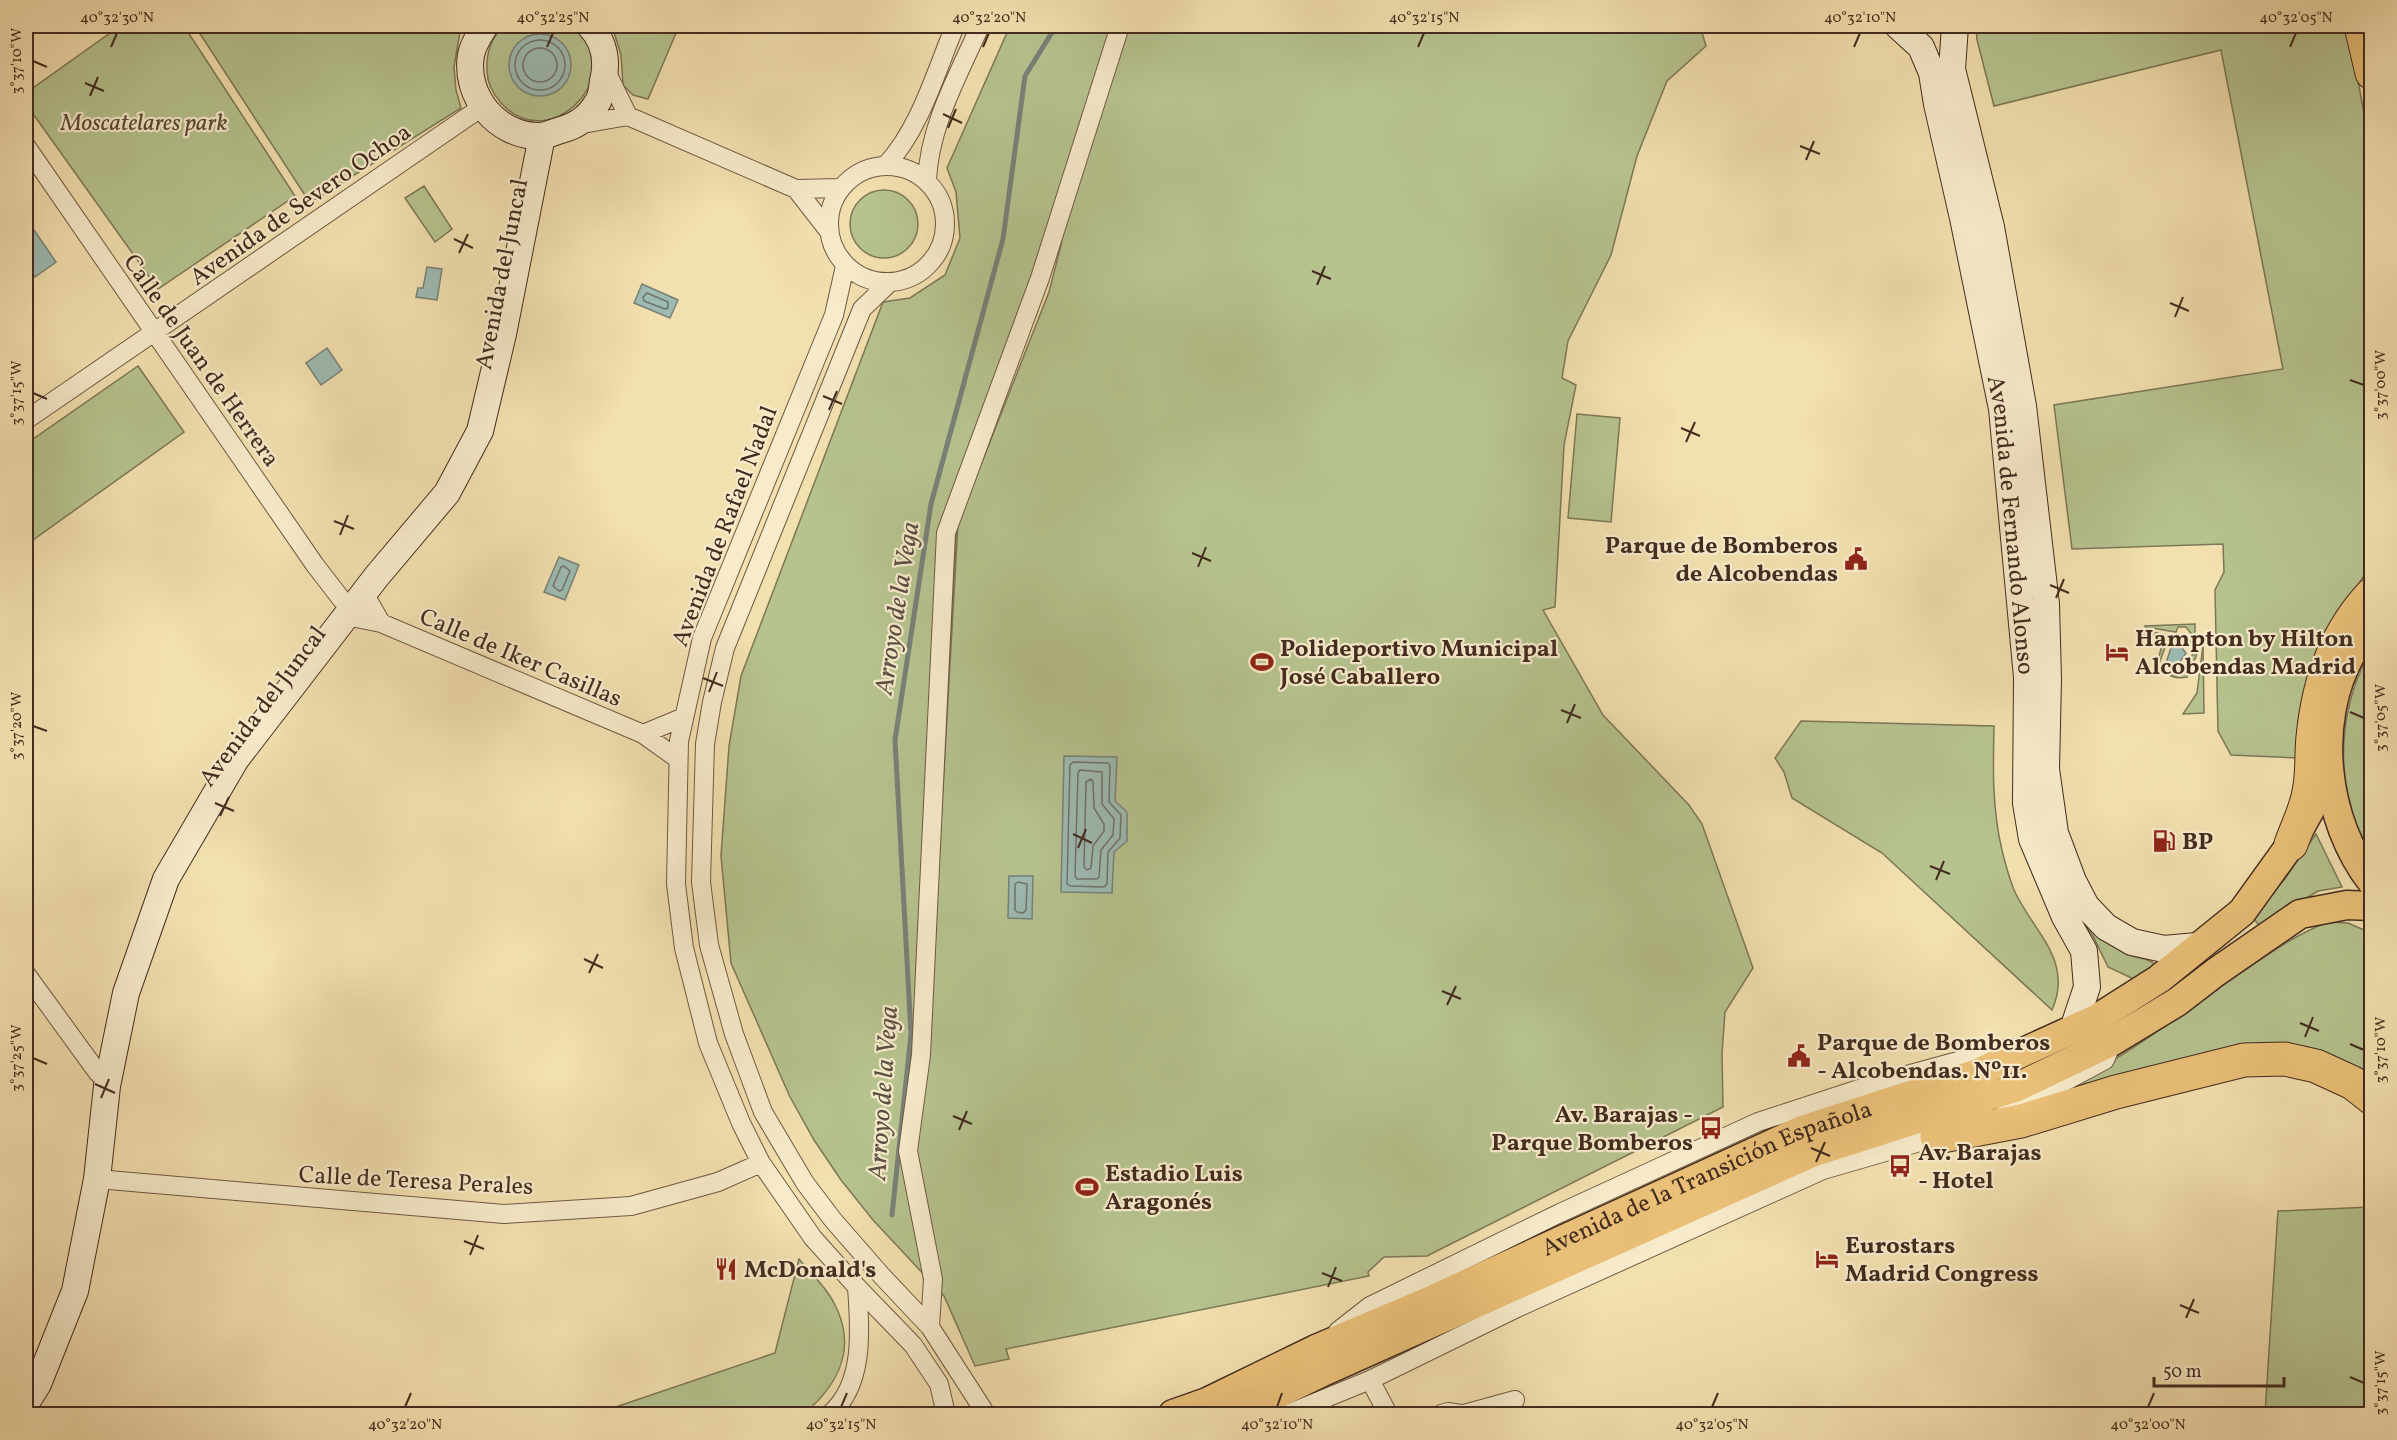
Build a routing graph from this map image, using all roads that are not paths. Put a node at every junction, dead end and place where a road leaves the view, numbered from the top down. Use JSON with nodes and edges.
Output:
{"nodes":[{"id":1,"x":485,"y":26,"type":"edge"},
{"id":2,"x":590,"y":26,"type":"edge"},
{"id":3,"x":955,"y":26,"type":"edge"},
{"id":4,"x":980,"y":26,"type":"edge"},
{"id":5,"x":1120,"y":26,"type":"edge"},
{"id":6,"x":1898,"y":26,"type":"edge"},
{"id":7,"x":1954,"y":26,"type":"edge"},
{"id":8,"x":2361,"y":26,"type":"edge"},
{"id":9,"x":606,"y":71,"type":"junction"},
{"id":10,"x":2372,"y":72,"type":"edge"},
{"id":11,"x":482,"y":107,"type":"junction"},
{"id":12,"x":628,"y":116,"type":"junction"},
{"id":13,"x":576,"y":125,"type":"junction"},
{"id":14,"x":533,"y":136,"type":"junction"},
{"id":15,"x":26,"y":146,"type":"edge"},
{"id":16,"x":886,"y":165,"type":"junction"},
{"id":17,"x":927,"y":182,"type":"junction"},
{"id":18,"x":841,"y":188,"type":"junction"},
{"id":19,"x":796,"y":189,"type":"junction"},
{"id":20,"x":828,"y":230,"type":"junction"},
{"id":21,"x":845,"y":266,"type":"junction"},
{"id":22,"x":888,"y":283,"type":"junction"},
{"id":23,"x":154,"y":333,"type":"junction"},
{"id":24,"x":26,"y":420,"type":"edge"},
{"id":25,"x":2372,"y":594,"type":"edge"},
{"id":26,"x":351,"y":603,"type":"junction"},
{"id":27,"x":381,"y":623,"type":"junction"},
{"id":28,"x":2372,"y":623,"type":"edge"},
{"id":29,"x":684,"y":717,"type":"junction"},
{"id":30,"x":643,"y":734,"type":"junction"},
{"id":31,"x":678,"y":759,"type":"junction"},
{"id":32,"x":2329,"y":776,"type":"junction"},
{"id":33,"x":2291,"y":844,"type":"junction"},
{"id":34,"x":2372,"y":882,"type":"edge"},
{"id":35,"x":2372,"y":906,"type":"edge"},
{"id":36,"x":2197,"y":946,"type":"junction"},
{"id":37,"x":26,"y":974,"type":"edge"},
{"id":38,"x":2073,"y":1029,"type":"junction"},
{"id":39,"x":2111,"y":1042,"type":"junction"},
{"id":40,"x":98,"y":1073,"type":"junction"},
{"id":41,"x":2372,"y":1098,"type":"edge"},
{"id":42,"x":1937,"y":1137,"type":"junction"},
{"id":43,"x":761,"y":1163,"type":"junction"},
{"id":44,"x":97,"y":1179,"type":"junction"},
{"id":45,"x":856,"y":1287,"type":"junction"},
{"id":46,"x":930,"y":1327,"type":"junction"},
{"id":47,"x":26,"y":1372,"type":"edge"},
{"id":48,"x":1370,"y":1380,"type":"junction"},
{"id":49,"x":1515,"y":1400,"type":"dead end"},
{"id":50,"x":26,"y":1403,"type":"edge"},
{"id":51,"x":830,"y":1414,"type":"edge"},
{"id":52,"x":946,"y":1414,"type":"edge"},
{"id":53,"x":986,"y":1414,"type":"edge"},
{"id":54,"x":1173,"y":1414,"type":"edge"},
{"id":55,"x":1236,"y":1414,"type":"edge"},
{"id":56,"x":1287,"y":1414,"type":"edge"},
{"id":57,"x":1388,"y":1414,"type":"edge"},
{"id":58,"x":1441,"y":1414,"type":"edge"},
{"id":59,"x":1462,"y":1414,"type":"edge"}],
"edges":[{"from":1,"to":11,"type":"street"},
{"from":2,"to":9,"type":"street"},
{"from":3,"to":16,"type":"street"},
{"from":4,"to":17,"type":"street"},
{"from":5,"to":46,"type":"street"},
{"from":6,"to":38,"type":"street","name":"Avenida de Fernando Alonso"},
{"from":7,"to":36,"type":"street","name":"Avenida de Fernando Alonso"},
{"from":8,"to":10,"type":"highway"},
{"from":9,"to":12,"type":"street"},
{"from":9,"to":13,"type":"street"},
{"from":11,"to":14,"type":"street"},
{"from":11,"to":23,"type":"street","name":"Avenida de Severo Ochoa"},
{"from":12,"to":13,"type":"street"},
{"from":12,"to":19,"type":"street"},
{"from":13,"to":14,"type":"street"},
{"from":14,"to":26,"type":"street","name":"Avenida del Juncal"},
{"from":15,"to":23,"type":"street","name":"Calle de Juan de Herrera"},
{"from":16,"to":17,"type":"street"},
{"from":16,"to":18,"type":"street"},
{"from":17,"to":22,"type":"street"},
{"from":18,"to":19,"type":"street"},
{"from":18,"to":20,"type":"street"},
{"from":19,"to":20,"type":"street"},
{"from":20,"to":21,"type":"street"},
{"from":21,"to":22,"type":"street"},
{"from":21,"to":29,"type":"street","name":"Avenida de Rafael Nadal"},
{"from":22,"to":46,"type":"street","name":"Avenida de Rafael Nadal"},
{"from":23,"to":24,"type":"street","name":"Avenida de Severo Ochoa"},
{"from":23,"to":26,"type":"street","name":"Calle de Juan de Herrera"},
{"from":25,"to":33,"type":"highway"},
{"from":26,"to":27,"type":"street","name":"Calle de Iker Casillas"},
{"from":26,"to":27,"type":"street","name":"Calle de Iker Casillas"},
{"from":26,"to":40,"type":"street","name":"Avenida del Juncal"},
{"from":26,"to":44,"type":"street"},
{"from":27,"to":30,"type":"street","name":"Calle de Iker Casillas"},
{"from":28,"to":32,"type":"main road"},
{"from":29,"to":30,"type":"street","name":"Calle de Iker Casillas"},
{"from":29,"to":31,"type":"street","name":"Avenida de Rafael Nadal"},
{"from":30,"to":31,"type":"street","name":"Calle de Iker Casillas"},
{"from":31,"to":43,"type":"street","name":"Avenida de Rafael Nadal"},
{"from":32,"to":33,"type":"main road","name":"Avenida de la Transición Española"},
{"from":32,"to":34,"type":"main road"},
{"from":33,"to":36,"type":"main road","name":"Avenida de la Transición Española"},
{"from":35,"to":39,"type":"main road","name":"Avenida de la Transición Española"},
{"from":36,"to":38,"type":"main road","name":"Avenida de la Transición Española"},
{"from":37,"to":40,"type":"street"},
{"from":38,"to":54,"type":"main road","name":"Avenida de la Transición Española"},
{"from":39,"to":42,"type":"street"},
{"from":39,"to":55,"type":"main road","name":"Avenida de la Transición Española"},
{"from":40,"to":47,"type":"street","name":"Avenida del Juncal"},
{"from":41,"to":42,"type":"highway"},
{"from":42,"to":48,"type":"street"},
{"from":43,"to":44,"type":"street","name":"Calle de Teresa Perales"},
{"from":43,"to":45,"type":"street","name":"Avenida de Rafael Nadal"},
{"from":44,"to":50,"type":"street"},
{"from":45,"to":51,"type":"street"},
{"from":45,"to":52,"type":"street","name":"Avenida de Rafael Nadal"},
{"from":46,"to":53,"type":"street","name":"Avenida de Rafael Nadal"},
{"from":48,"to":56,"type":"street"},
{"from":48,"to":57,"type":"street"},
{"from":49,"to":59,"type":"street"},
{"from":58,"to":59,"type":"street"}]}
